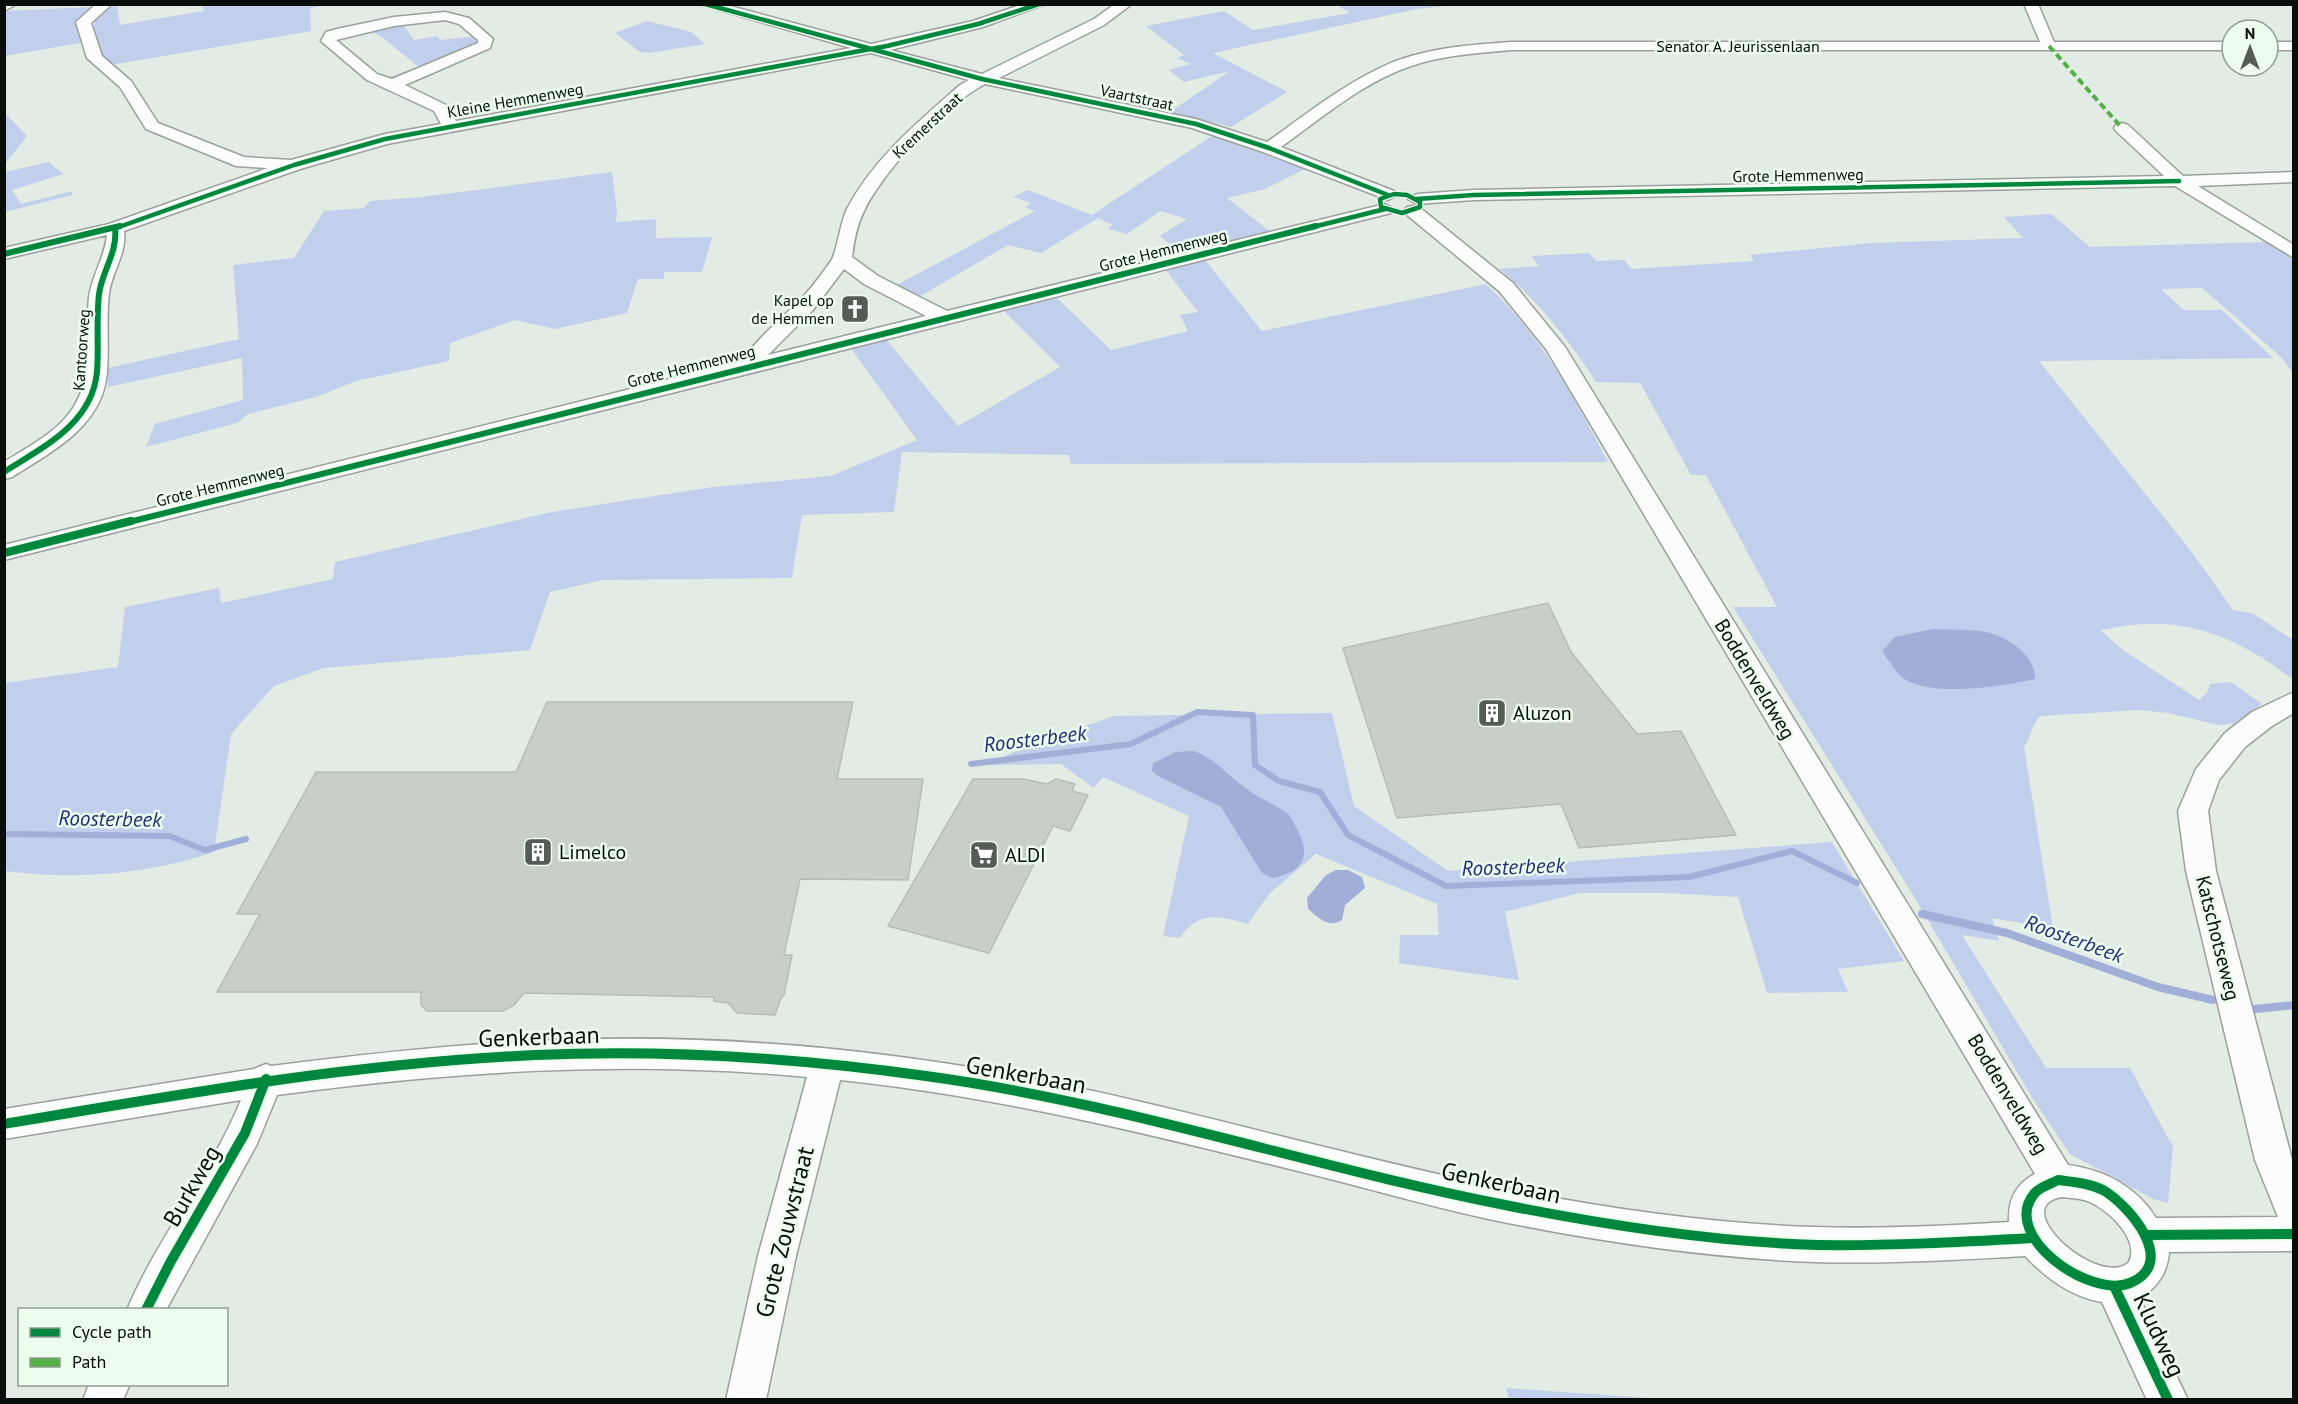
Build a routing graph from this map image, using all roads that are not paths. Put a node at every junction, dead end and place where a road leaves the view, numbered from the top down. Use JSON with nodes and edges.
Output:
{"nodes":[{"id":1,"x":10,"y":4,"type":"edge"},
{"id":2,"x":105,"y":4,"type":"edge"},
{"id":3,"x":705,"y":4,"type":"edge"},
{"id":4,"x":1039,"y":4,"type":"edge"},
{"id":5,"x":1125,"y":4,"type":"edge"},
{"id":6,"x":2031,"y":4,"type":"edge"},
{"id":7,"x":4,"y":7,"type":"edge"},
{"id":8,"x":2049,"y":46,"type":"junction"},
{"id":9,"x":2220,"y":46,"type":"edge"},
{"id":10,"x":873,"y":49,"type":"junction"},
{"id":11,"x":982,"y":79,"type":"junction"},
{"id":12,"x":392,"y":84,"type":"junction"},
{"id":13,"x":451,"y":126,"type":"junction"},
{"id":14,"x":2122,"y":128,"type":"dead end"},
{"id":15,"x":1269,"y":147,"type":"junction"},
{"id":16,"x":242,"y":162,"type":"junction"},
{"id":17,"x":294,"y":165,"type":"junction"},
{"id":18,"x":2294,"y":177,"type":"edge"},
{"id":19,"x":2179,"y":181,"type":"junction"},
{"id":20,"x":245,"y":183,"type":"junction"},
{"id":21,"x":1386,"y":202,"type":"junction"},
{"id":22,"x":1415,"y":205,"type":"junction"},
{"id":23,"x":115,"y":228,"type":"junction"},
{"id":24,"x":4,"y":254,"type":"edge"},
{"id":25,"x":2294,"y":254,"type":"edge"},
{"id":26,"x":842,"y":259,"type":"junction"},
{"id":27,"x":946,"y":318,"type":"junction"},
{"id":28,"x":751,"y":365,"type":"junction"},
{"id":29,"x":4,"y":472,"type":"edge"},
{"id":30,"x":4,"y":553,"type":"edge"},
{"id":31,"x":2294,"y":701,"type":"edge"},
{"id":32,"x":827,"y":1065,"type":"junction"},
{"id":33,"x":266,"y":1079,"type":"junction"},
{"id":34,"x":4,"y":1124,"type":"edge"},
{"id":35,"x":2058,"y":1180,"type":"junction"},
{"id":36,"x":2294,"y":1212,"type":"edge"},
{"id":37,"x":2294,"y":1234,"type":"edge"},
{"id":38,"x":2146,"y":1235,"type":"junction"},
{"id":39,"x":2033,"y":1238,"type":"junction"},
{"id":40,"x":2114,"y":1286,"type":"junction"},
{"id":41,"x":147,"y":1308,"type":"edge"},
{"id":42,"x":109,"y":1386,"type":"edge"},
{"id":43,"x":103,"y":1400,"type":"edge"},
{"id":44,"x":746,"y":1400,"type":"edge"},
{"id":45,"x":2168,"y":1400,"type":"edge"}],
"edges":[{"from":1,"to":7,"type":"street"},
{"from":2,"to":16,"type":"street"},
{"from":3,"to":10,"type":"street","name":"Vaartstraat"},
{"from":4,"to":10,"type":"street","name":"Kleine Hemmenweg"},
{"from":5,"to":11,"type":"street","name":"Kremerstraat"},
{"from":6,"to":8,"type":"street"},
{"from":8,"to":9,"type":"street","name":"Senator A. Jeurissenlaan"},
{"from":8,"to":15,"type":"street","name":"Senator A. Jeurissenlaan"},
{"from":10,"to":11,"type":"street","name":"Vaartstraat"},
{"from":10,"to":13,"type":"street","name":"Kleine Hemmenweg"},
{"from":11,"to":15,"type":"street","name":"Vaartstraat"},
{"from":11,"to":26,"type":"street","name":"Kremerstraat"},
{"from":12,"to":12,"type":"street"},
{"from":12,"to":13,"type":"street"},
{"from":13,"to":17,"type":"street","name":"Kleine Hemmenweg"},
{"from":14,"to":19,"type":"street"},
{"from":15,"to":21,"type":"street","name":"Vaartstraat"},
{"from":16,"to":17,"type":"street"},
{"from":16,"to":20,"type":"street"},
{"from":17,"to":20,"type":"street","name":"Kleine Hemmenweg"},
{"from":18,"to":19,"type":"street","name":"Grote Hemmenweg"},
{"from":19,"to":22,"type":"street","name":"Grote Hemmenweg"},
{"from":19,"to":25,"type":"street"},
{"from":20,"to":23,"type":"street","name":"Kleine Hemmenweg"},
{"from":21,"to":22,"type":"street","name":"Grote Hemmenweg"},
{"from":21,"to":27,"type":"street","name":"Grote Hemmenweg"},
{"from":22,"to":35,"type":"street","name":"Boddenveldweg"},
{"from":23,"to":24,"type":"street","name":"Kleine Hemmenweg"},
{"from":23,"to":29,"type":"street","name":"Kantoorweg"},
{"from":26,"to":27,"type":"street"},
{"from":26,"to":28,"type":"street","name":"Kremerstraat"},
{"from":27,"to":28,"type":"street","name":"Grote Hemmenweg"},
{"from":28,"to":30,"type":"street","name":"Grote Hemmenweg"},
{"from":31,"to":36,"type":"street","name":"Katschotseweg"},
{"from":32,"to":33,"type":"street","name":"Genkerbaan"},
{"from":32,"to":39,"type":"street","name":"Genkerbaan"},
{"from":32,"to":44,"type":"street","name":"Grote Zouwstraat"},
{"from":33,"to":34,"type":"street","name":"Genkerbaan"},
{"from":33,"to":41,"type":"street","name":"Burkweg"},
{"from":35,"to":38,"type":"street"},
{"from":35,"to":39,"type":"street"},
{"from":37,"to":38,"type":"street"},
{"from":38,"to":40,"type":"street"},
{"from":39,"to":40,"type":"street"},
{"from":40,"to":45,"type":"street","name":"Kludweg"},
{"from":42,"to":43,"type":"street"}]}
